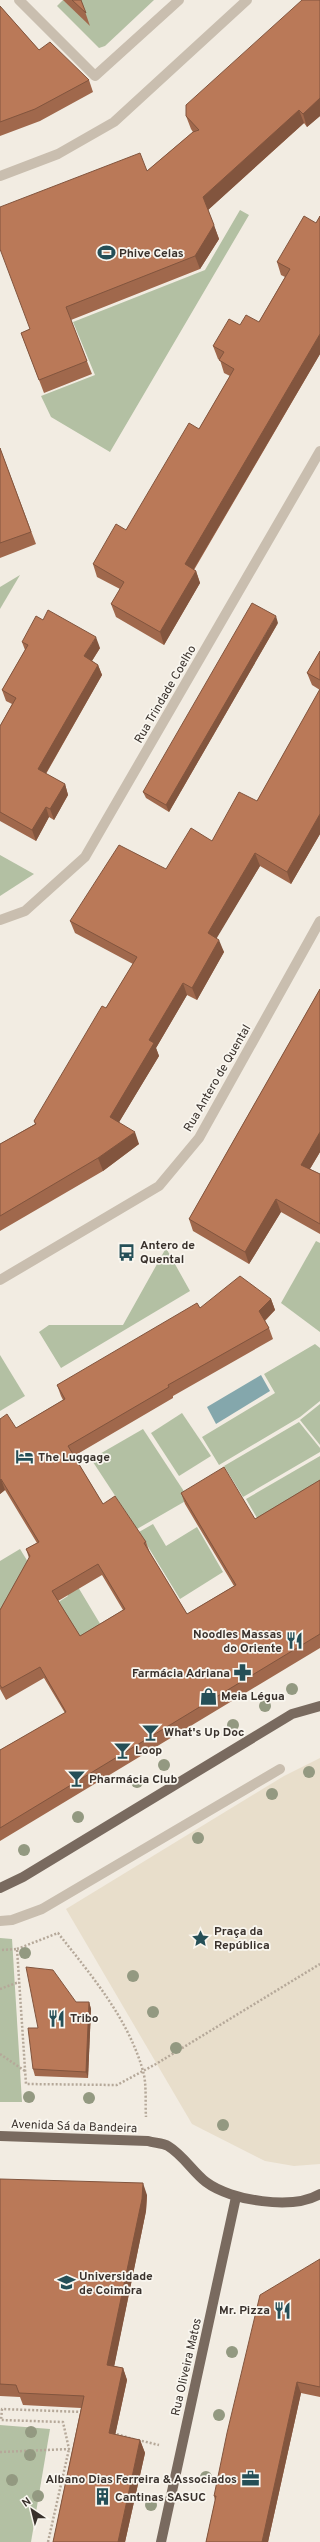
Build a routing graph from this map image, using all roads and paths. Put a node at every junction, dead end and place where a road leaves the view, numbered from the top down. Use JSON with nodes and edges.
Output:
{"nodes":[{"id":1,"x":19,"y":0,"type":"edge"},
{"id":2,"x":179,"y":0,"type":"edge"},
{"id":3,"x":247,"y":0,"type":"edge"},
{"id":4,"x":0,"y":176,"type":"edge"},
{"id":5,"x":320,"y":451,"type":"edge"},
{"id":6,"x":0,"y":920,"type":"edge"},
{"id":7,"x":320,"y":921,"type":"edge"},
{"id":8,"x":0,"y":1280,"type":"edge"},
{"id":9,"x":320,"y":1706,"type":"edge"},
{"id":10,"x":280,"y":1769,"type":"dead end"},
{"id":11,"x":0,"y":1888,"type":"edge"},
{"id":12,"x":0,"y":1921,"type":"edge"},
{"id":13,"x":17,"y":1949,"type":"junction"},
{"id":14,"x":2,"y":1950,"type":"dead end"},
{"id":15,"x":320,"y":1964,"type":"edge"},
{"id":16,"x":19,"y":1982,"type":"junction"},
{"id":17,"x":0,"y":1990,"type":"edge"},
{"id":18,"x":0,"y":2054,"type":"edge"},
{"id":19,"x":25,"y":2071,"type":"junction"},
{"id":20,"x":143,"y":2072,"type":"junction"},
{"id":21,"x":0,"y":2136,"type":"edge"},
{"id":22,"x":148,"y":2141,"type":"junction"},
{"id":23,"x":320,"y":2194,"type":"edge"},
{"id":24,"x":236,"y":2197,"type":"junction"},
{"id":25,"x":87,"y":2412,"type":"edge"},
{"id":26,"x":106,"y":2431,"type":"edge"},
{"id":27,"x":141,"y":2441,"type":"edge"},
{"id":28,"x":69,"y":2449,"type":"junction"},
{"id":29,"x":0,"y":2452,"type":"edge"},
{"id":30,"x":48,"y":2542,"type":"edge"},
{"id":31,"x":161,"y":2542,"type":"edge"}],
"edges":[{"from":1,"to":2,"type":"street"},
{"from":3,"to":4,"type":"street"},
{"from":5,"to":6,"type":"street","name":"Rua Trindade Coelho"},
{"from":7,"to":8,"type":"street","name":"Rua Antero de Quental"},
{"from":9,"to":11,"type":"main road"},
{"from":10,"to":12,"type":"street"},
{"from":13,"to":14,"type":"path"},
{"from":13,"to":16,"type":"path"},
{"from":13,"to":20,"type":"path"},
{"from":15,"to":20,"type":"path"},
{"from":16,"to":17,"type":"path"},
{"from":16,"to":19,"type":"path"},
{"from":18,"to":19,"type":"path"},
{"from":19,"to":20,"type":"path"},
{"from":20,"to":22,"type":"path"},
{"from":21,"to":22,"type":"main road","name":"Avenida Sá da Bandeira"},
{"from":22,"to":24,"type":"main road"},
{"from":23,"to":24,"type":"main road"},
{"from":24,"to":31,"type":"main road","name":"Rua Oliveira Matos"},
{"from":25,"to":28,"type":"path"},
{"from":26,"to":27,"type":"path"},
{"from":28,"to":29,"type":"path"},
{"from":28,"to":30,"type":"path"}]}
